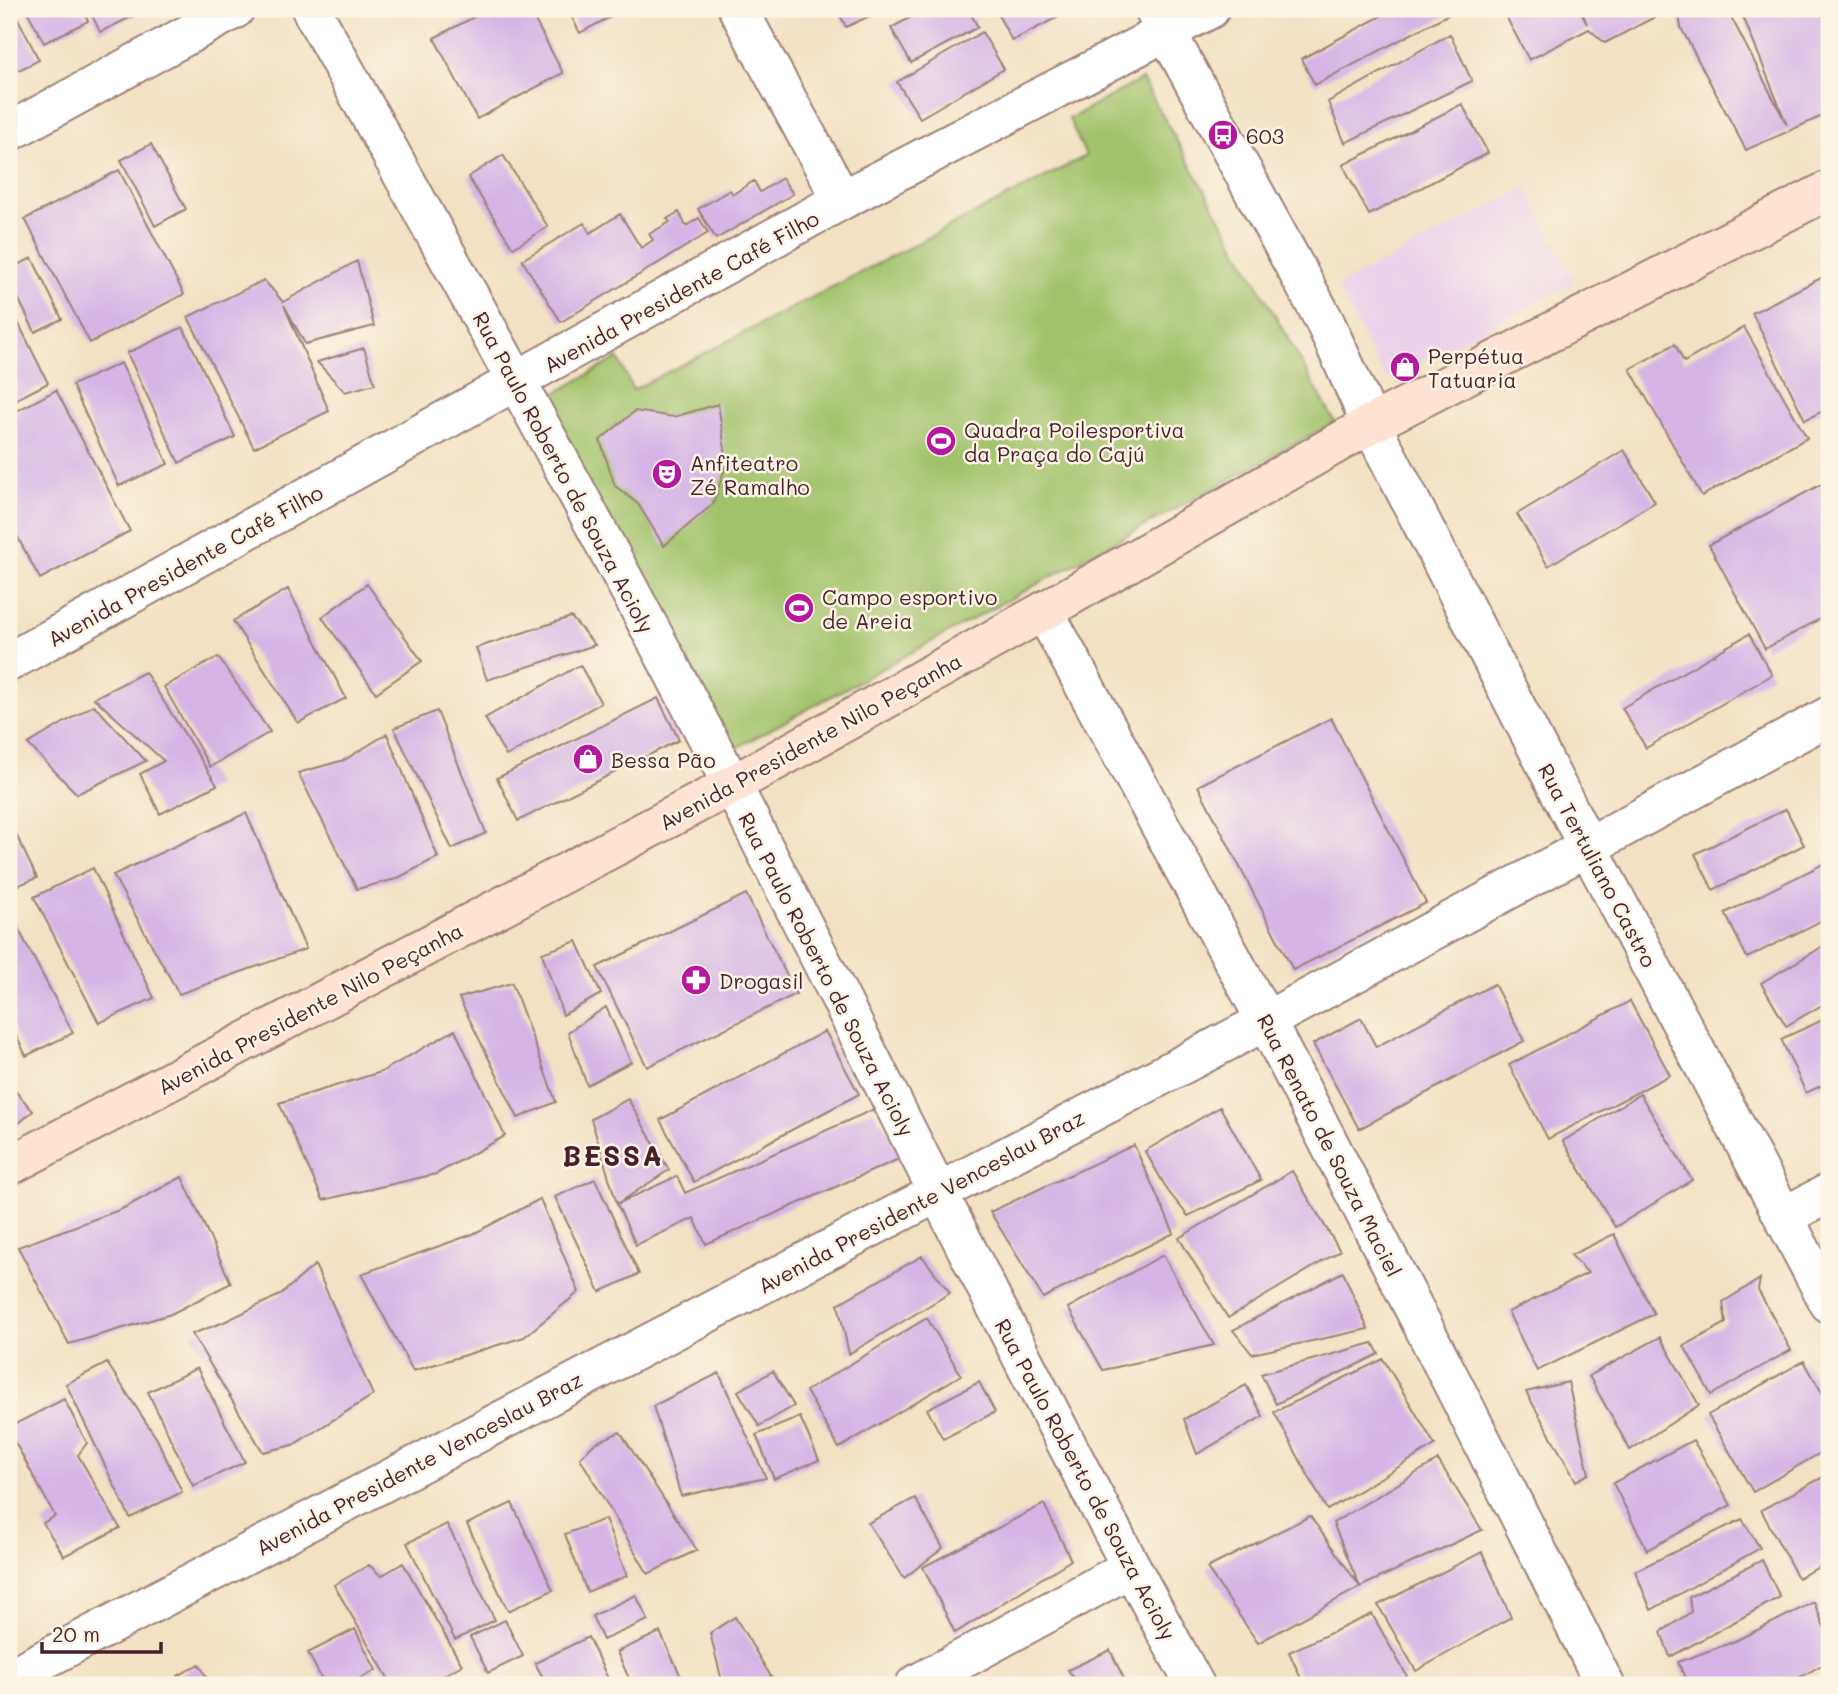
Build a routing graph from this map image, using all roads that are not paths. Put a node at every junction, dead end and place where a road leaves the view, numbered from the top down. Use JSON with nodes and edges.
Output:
{"nodes":[{"id":1,"x":235,"y":9,"type":"edge"},
{"id":2,"x":311,"y":9,"type":"edge"},
{"id":3,"x":738,"y":9,"type":"edge"},
{"id":4,"x":1210,"y":9,"type":"edge"},
{"id":5,"x":1160,"y":20,"type":"edge"},
{"id":6,"x":9,"y":132,"type":"edge"},
{"id":7,"x":1829,"y":190,"type":"edge"},
{"id":8,"x":842,"y":200,"type":"junction"},
{"id":9,"x":517,"y":383,"type":"junction"},
{"id":10,"x":1371,"y":424,"type":"junction"},
{"id":11,"x":1044,"y":611,"type":"junction"},
{"id":12,"x":9,"y":662,"type":"edge"},
{"id":13,"x":1829,"y":716,"type":"edge"},
{"id":14,"x":732,"y":785,"type":"junction"},
{"id":15,"x":1587,"y":845,"type":"junction"},
{"id":16,"x":1266,"y":1021,"type":"junction"},
{"id":17,"x":9,"y":1166,"type":"edge"},
{"id":18,"x":937,"y":1192,"type":"junction"},
{"id":19,"x":1829,"y":1193,"type":"edge"},
{"id":20,"x":1784,"y":1216,"type":"junction"},
{"id":21,"x":1829,"y":1303,"type":"edge"},
{"id":22,"x":1130,"y":1568,"type":"junction"},
{"id":23,"x":9,"y":1678,"type":"edge"},
{"id":24,"x":915,"y":1685,"type":"edge"},
{"id":25,"x":1195,"y":1685,"type":"edge"},
{"id":26,"x":1605,"y":1685,"type":"edge"}],
"edges":[{"from":1,"to":6,"type":"street"},
{"from":2,"to":9,"type":"street","name":"Rua Paulo Roberto de Souza Acioly"},
{"from":3,"to":8,"type":"street"},
{"from":4,"to":5,"type":"street","name":"Avenida Presidente Café Filho"},
{"from":5,"to":8,"type":"street","name":"Avenida Presidente Café Filho"},
{"from":5,"to":10,"type":"street","name":"Rua Tertuliano Castro"},
{"from":7,"to":10,"type":"main road","name":"Avenida Presidente Nilo Peçanha"},
{"from":8,"to":9,"type":"street","name":"Avenida Presidente Café Filho"},
{"from":9,"to":12,"type":"street","name":"Avenida Presidente Café Filho"},
{"from":9,"to":14,"type":"street","name":"Rua Paulo Roberto de Souza Acioly"},
{"from":10,"to":11,"type":"main road","name":"Avenida Presidente Nilo Peçanha"},
{"from":10,"to":15,"type":"street","name":"Rua Tertuliano Castro"},
{"from":11,"to":14,"type":"main road","name":"Avenida Presidente Nilo Peçanha"},
{"from":11,"to":16,"type":"street","name":"Rua Renato de Souza Maciel"},
{"from":13,"to":15,"type":"street","name":"Avenida Presidente Venceslau Braz"},
{"from":14,"to":17,"type":"main road","name":"Avenida Presidente Nilo Peçanha"},
{"from":14,"to":18,"type":"street","name":"Rua Paulo Roberto de Souza Acioly"},
{"from":15,"to":16,"type":"street","name":"Avenida Presidente Venceslau Braz"},
{"from":15,"to":20,"type":"street","name":"Rua Tertuliano Castro"},
{"from":16,"to":18,"type":"street","name":"Avenida Presidente Venceslau Braz"},
{"from":16,"to":26,"type":"street","name":"Rua Renato de Souza Maciel"},
{"from":18,"to":22,"type":"street","name":"Rua Paulo Roberto de Souza Acioly"},
{"from":18,"to":23,"type":"street","name":"Avenida Presidente Venceslau Braz"},
{"from":19,"to":20,"type":"street"},
{"from":20,"to":21,"type":"street","name":"Rua Tertuliano Castro"},
{"from":22,"to":24,"type":"street"},
{"from":22,"to":25,"type":"street","name":"Rua Paulo Roberto de Souza Acioly"}]}
